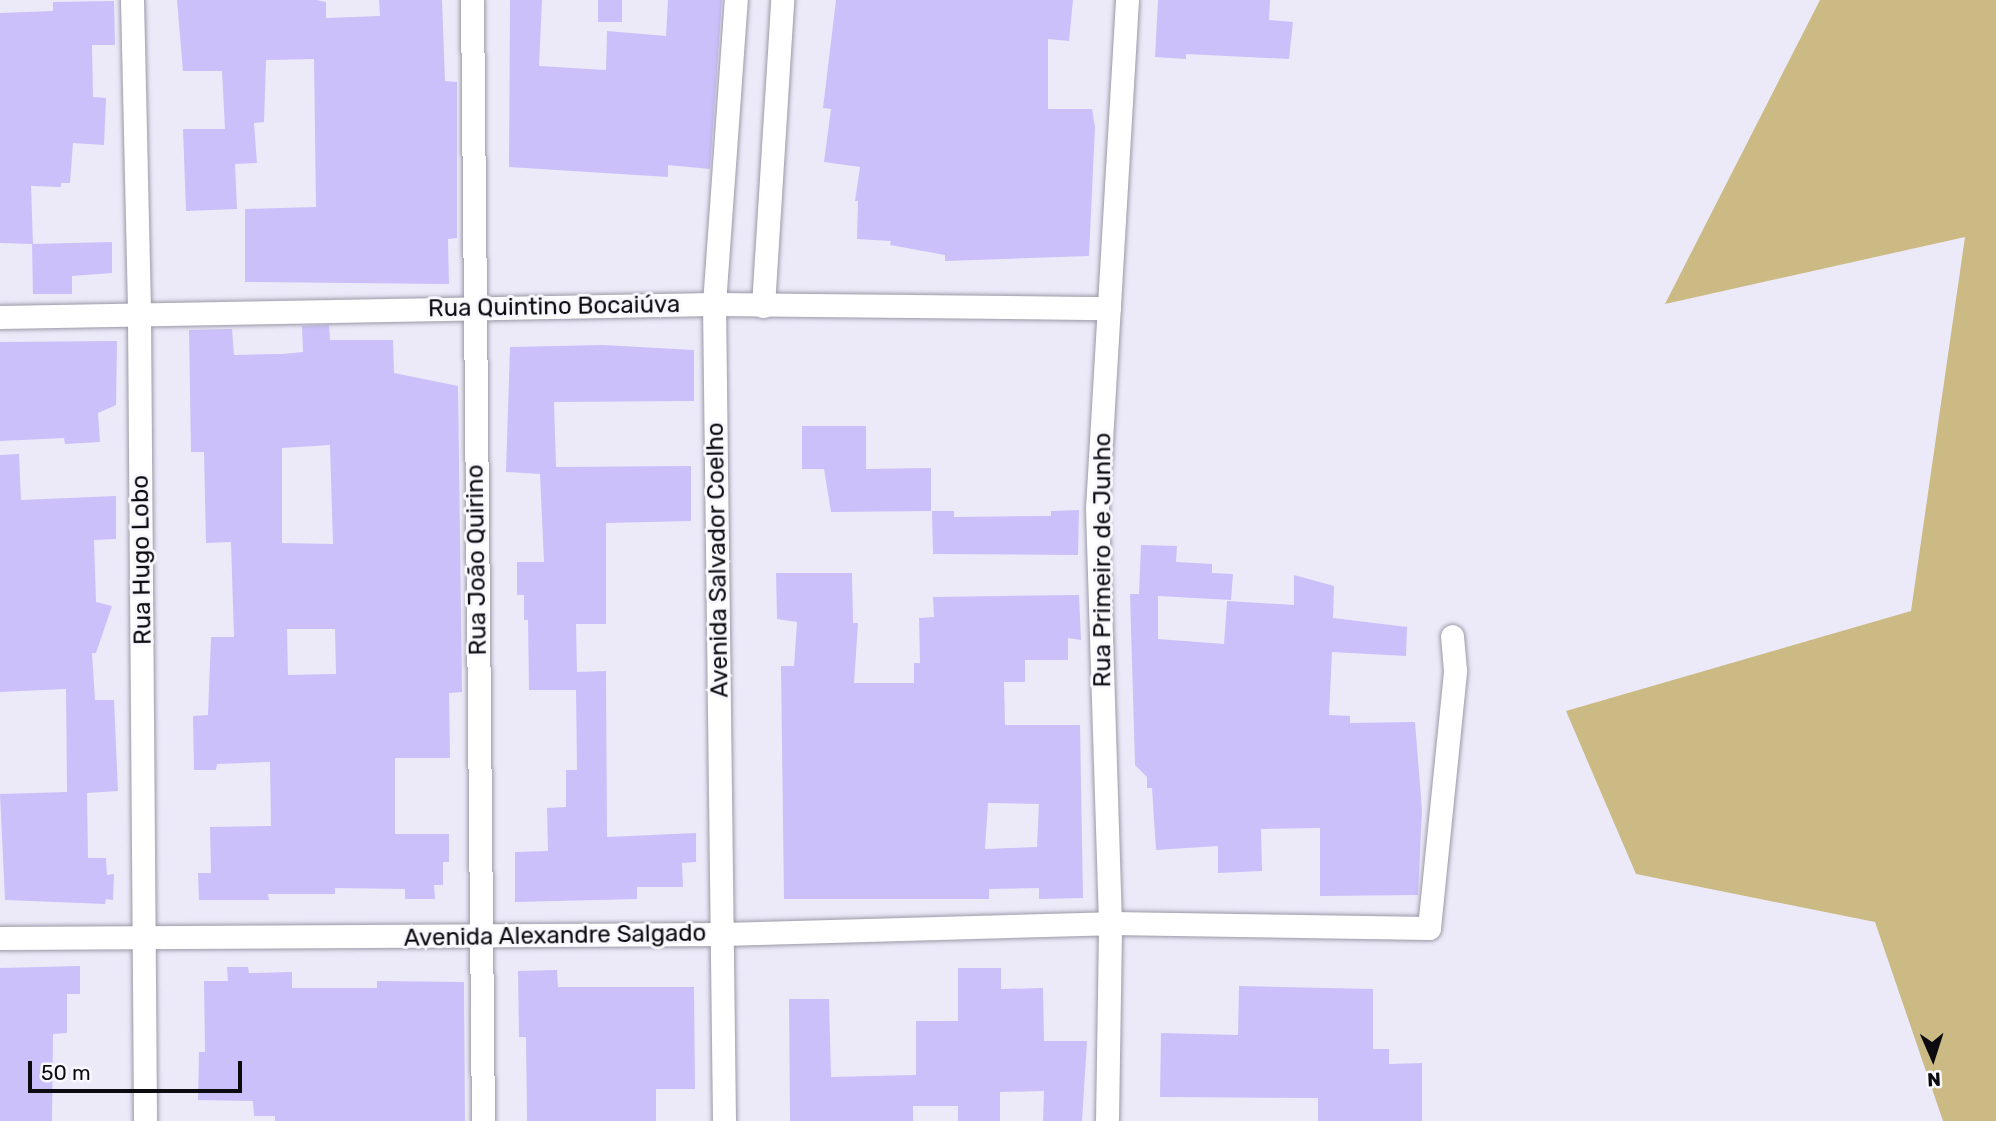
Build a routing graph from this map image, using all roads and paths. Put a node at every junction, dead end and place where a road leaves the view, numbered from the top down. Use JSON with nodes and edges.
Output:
{"nodes":[{"id":1,"x":132,"y":0,"type":"edge"},
{"id":2,"x":472,"y":0,"type":"edge"},
{"id":3,"x":736,"y":0,"type":"edge"},
{"id":4,"x":782,"y":0,"type":"edge"},
{"id":5,"x":1127,"y":0,"type":"edge"},
{"id":6,"x":714,"y":304,"type":"junction"},
{"id":7,"x":763,"y":306,"type":"junction"},
{"id":8,"x":1109,"y":308,"type":"junction"},
{"id":9,"x":475,"y":309,"type":"junction"},
{"id":10,"x":139,"y":316,"type":"junction"},
{"id":11,"x":0,"y":317,"type":"edge"},
{"id":12,"x":1452,"y":636,"type":"dead end"},
{"id":13,"x":1110,"y":923,"type":"junction"},
{"id":14,"x":723,"y":934,"type":"junction"},
{"id":15,"x":0,"y":938,"type":"edge"},
{"id":16,"x":146,"y":938,"type":"junction"},
{"id":17,"x":481,"y":938,"type":"junction"},
{"id":18,"x":145,"y":1121,"type":"edge"},
{"id":19,"x":483,"y":1121,"type":"edge"},
{"id":20,"x":724,"y":1121,"type":"edge"},
{"id":21,"x":1107,"y":1121,"type":"edge"}],
"edges":[{"from":1,"to":10,"type":"street","name":"Rua Hugo Lobo"},
{"from":2,"to":9,"type":"street","name":"Rua João Quirino"},
{"from":3,"to":6,"type":"street","name":"Avenida Salvador Coelho"},
{"from":4,"to":7,"type":"street"},
{"from":5,"to":8,"type":"street","name":"Rua Primeiro de Junho"},
{"from":6,"to":7,"type":"street","name":"Rua Quintino Bocaiúva"},
{"from":6,"to":9,"type":"street","name":"Rua Quintino Bocaiúva"},
{"from":6,"to":14,"type":"street","name":"Avenida Salvador Coelho"},
{"from":7,"to":8,"type":"street","name":"Rua Quintino Bocaiúva"},
{"from":8,"to":13,"type":"street","name":"Rua Primeiro de Junho"},
{"from":9,"to":10,"type":"street","name":"Rua Quintino Bocaiúva"},
{"from":9,"to":17,"type":"street","name":"Rua João Quirino"},
{"from":10,"to":11,"type":"street","name":"Rua Quintino Bocaiúva"},
{"from":10,"to":16,"type":"street","name":"Rua Hugo Lobo"},
{"from":12,"to":13,"type":"street","name":"Avenida Alexandre Salgado"},
{"from":13,"to":14,"type":"street","name":"Avenida Alexandre Salgado"},
{"from":13,"to":21,"type":"street","name":"Rua Primeiro de Junho"},
{"from":14,"to":17,"type":"street","name":"Avenida Alexandre Salgado"},
{"from":14,"to":20,"type":"street","name":"Avenida Salvador Coelho"},
{"from":15,"to":16,"type":"street","name":"Avenida Alexandre Salgado"},
{"from":16,"to":17,"type":"street","name":"Avenida Alexandre Salgado"},
{"from":16,"to":18,"type":"street","name":"Rua Hugo Lobo"},
{"from":17,"to":19,"type":"street","name":"Rua João Quirino"}]}
